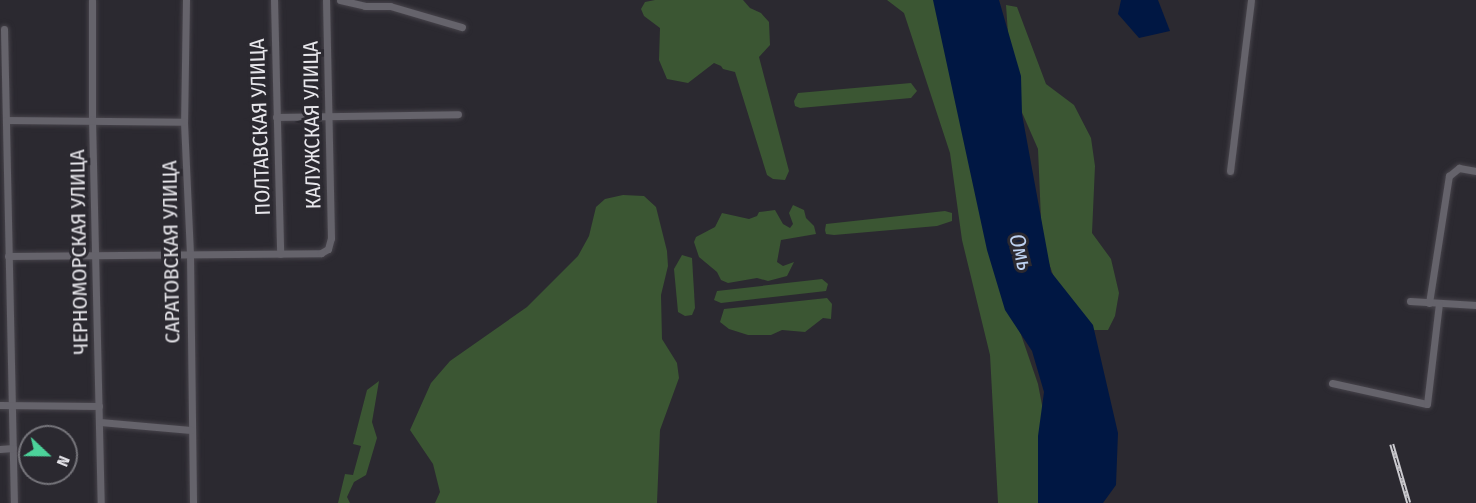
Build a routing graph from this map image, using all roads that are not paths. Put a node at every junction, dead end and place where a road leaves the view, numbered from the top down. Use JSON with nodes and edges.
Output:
{"nodes":[{"id":1,"x":92,"y":0,"type":"edge"},
{"id":2,"x":186,"y":0,"type":"edge"},
{"id":3,"x":274,"y":0,"type":"edge"},
{"id":4,"x":326,"y":0,"type":"edge"},
{"id":5,"x":340,"y":0,"type":"edge"},
{"id":6,"x":1251,"y":0,"type":"edge"},
{"id":7,"x":462,"y":27,"type":"dead end"},
{"id":8,"x":4,"y":29,"type":"dead end"},
{"id":9,"x":458,"y":114,"type":"dead end"},
{"id":10,"x":328,"y":116,"type":"junction"},
{"id":11,"x":276,"y":117,"type":"junction"},
{"id":12,"x":92,"y":119,"type":"junction"},
{"id":13,"x":6,"y":120,"type":"junction"},
{"id":14,"x":184,"y":122,"type":"junction"},
{"id":15,"x":1230,"y":171,"type":"dead end"},
{"id":16,"x":1476,"y":171,"type":"edge"},
{"id":17,"x":190,"y":254,"type":"junction"},
{"id":18,"x":280,"y":254,"type":"junction"},
{"id":19,"x":8,"y":256,"type":"junction"},
{"id":20,"x":96,"y":256,"type":"junction"},
{"id":21,"x":1410,"y":301,"type":"dead end"},
{"id":22,"x":1429,"y":303,"type":"junction"},
{"id":23,"x":1439,"y":304,"type":"junction"},
{"id":24,"x":1476,"y":305,"type":"edge"},
{"id":25,"x":1332,"y":383,"type":"dead end"},
{"id":26,"x":0,"y":405,"type":"edge"},
{"id":27,"x":12,"y":405,"type":"junction"},
{"id":28,"x":99,"y":406,"type":"junction"},
{"id":29,"x":100,"y":422,"type":"junction"},
{"id":30,"x":191,"y":430,"type":"junction"},
{"id":31,"x":13,"y":448,"type":"junction"},
{"id":32,"x":0,"y":449,"type":"edge"},
{"id":33,"x":14,"y":503,"type":"edge"},
{"id":34,"x":101,"y":503,"type":"edge"},
{"id":35,"x":193,"y":503,"type":"edge"}],
"edges":[{"from":1,"to":12,"type":"street","name":"ЧЕРНОМОРСКАЯ УЛИЦА"},
{"from":2,"to":14,"type":"street","name":"САРАТОВСКАЯ УЛИЦА"},
{"from":3,"to":11,"type":"street","name":"ПОЛТАВСКАЯ УЛИЦА"},
{"from":4,"to":10,"type":"street","name":"КАЛУЖСКАЯ УЛИЦА"},
{"from":5,"to":7,"type":"street"},
{"from":6,"to":15,"type":"street"},
{"from":8,"to":13,"type":"street"},
{"from":9,"to":10,"type":"street"},
{"from":10,"to":11,"type":"street"},
{"from":10,"to":18,"type":"street","name":"КАЛУЖСКАЯ УЛИЦА"},
{"from":11,"to":18,"type":"street","name":"ПОЛТАВСКАЯ УЛИЦА"},
{"from":12,"to":13,"type":"street"},
{"from":12,"to":14,"type":"street"},
{"from":12,"to":20,"type":"street","name":"ЧЕРНОМОРСКАЯ УЛИЦА"},
{"from":13,"to":19,"type":"street"},
{"from":14,"to":17,"type":"street","name":"САРАТОВСКАЯ УЛИЦА"},
{"from":16,"to":22,"type":"street"},
{"from":17,"to":18,"type":"street"},
{"from":17,"to":20,"type":"street"},
{"from":17,"to":30,"type":"street","name":"САРАТОВСКАЯ УЛИЦА"},
{"from":19,"to":20,"type":"street"},
{"from":19,"to":27,"type":"street"},
{"from":20,"to":28,"type":"street","name":"ЧЕРНОМОРСКАЯ УЛИЦА"},
{"from":21,"to":22,"type":"street"},
{"from":22,"to":23,"type":"street"},
{"from":23,"to":24,"type":"street"},
{"from":23,"to":25,"type":"street"},
{"from":26,"to":27,"type":"street"},
{"from":27,"to":28,"type":"street"},
{"from":27,"to":31,"type":"street"},
{"from":28,"to":29,"type":"street","name":"ЧЕРНОМОРСКАЯ УЛИЦА"},
{"from":29,"to":30,"type":"street"},
{"from":29,"to":34,"type":"street","name":"ЧЕРНОМОРСКАЯ УЛИЦА"},
{"from":30,"to":35,"type":"street","name":"САРАТОВСКАЯ УЛИЦА"},
{"from":31,"to":32,"type":"street"},
{"from":31,"to":33,"type":"street"}]}
